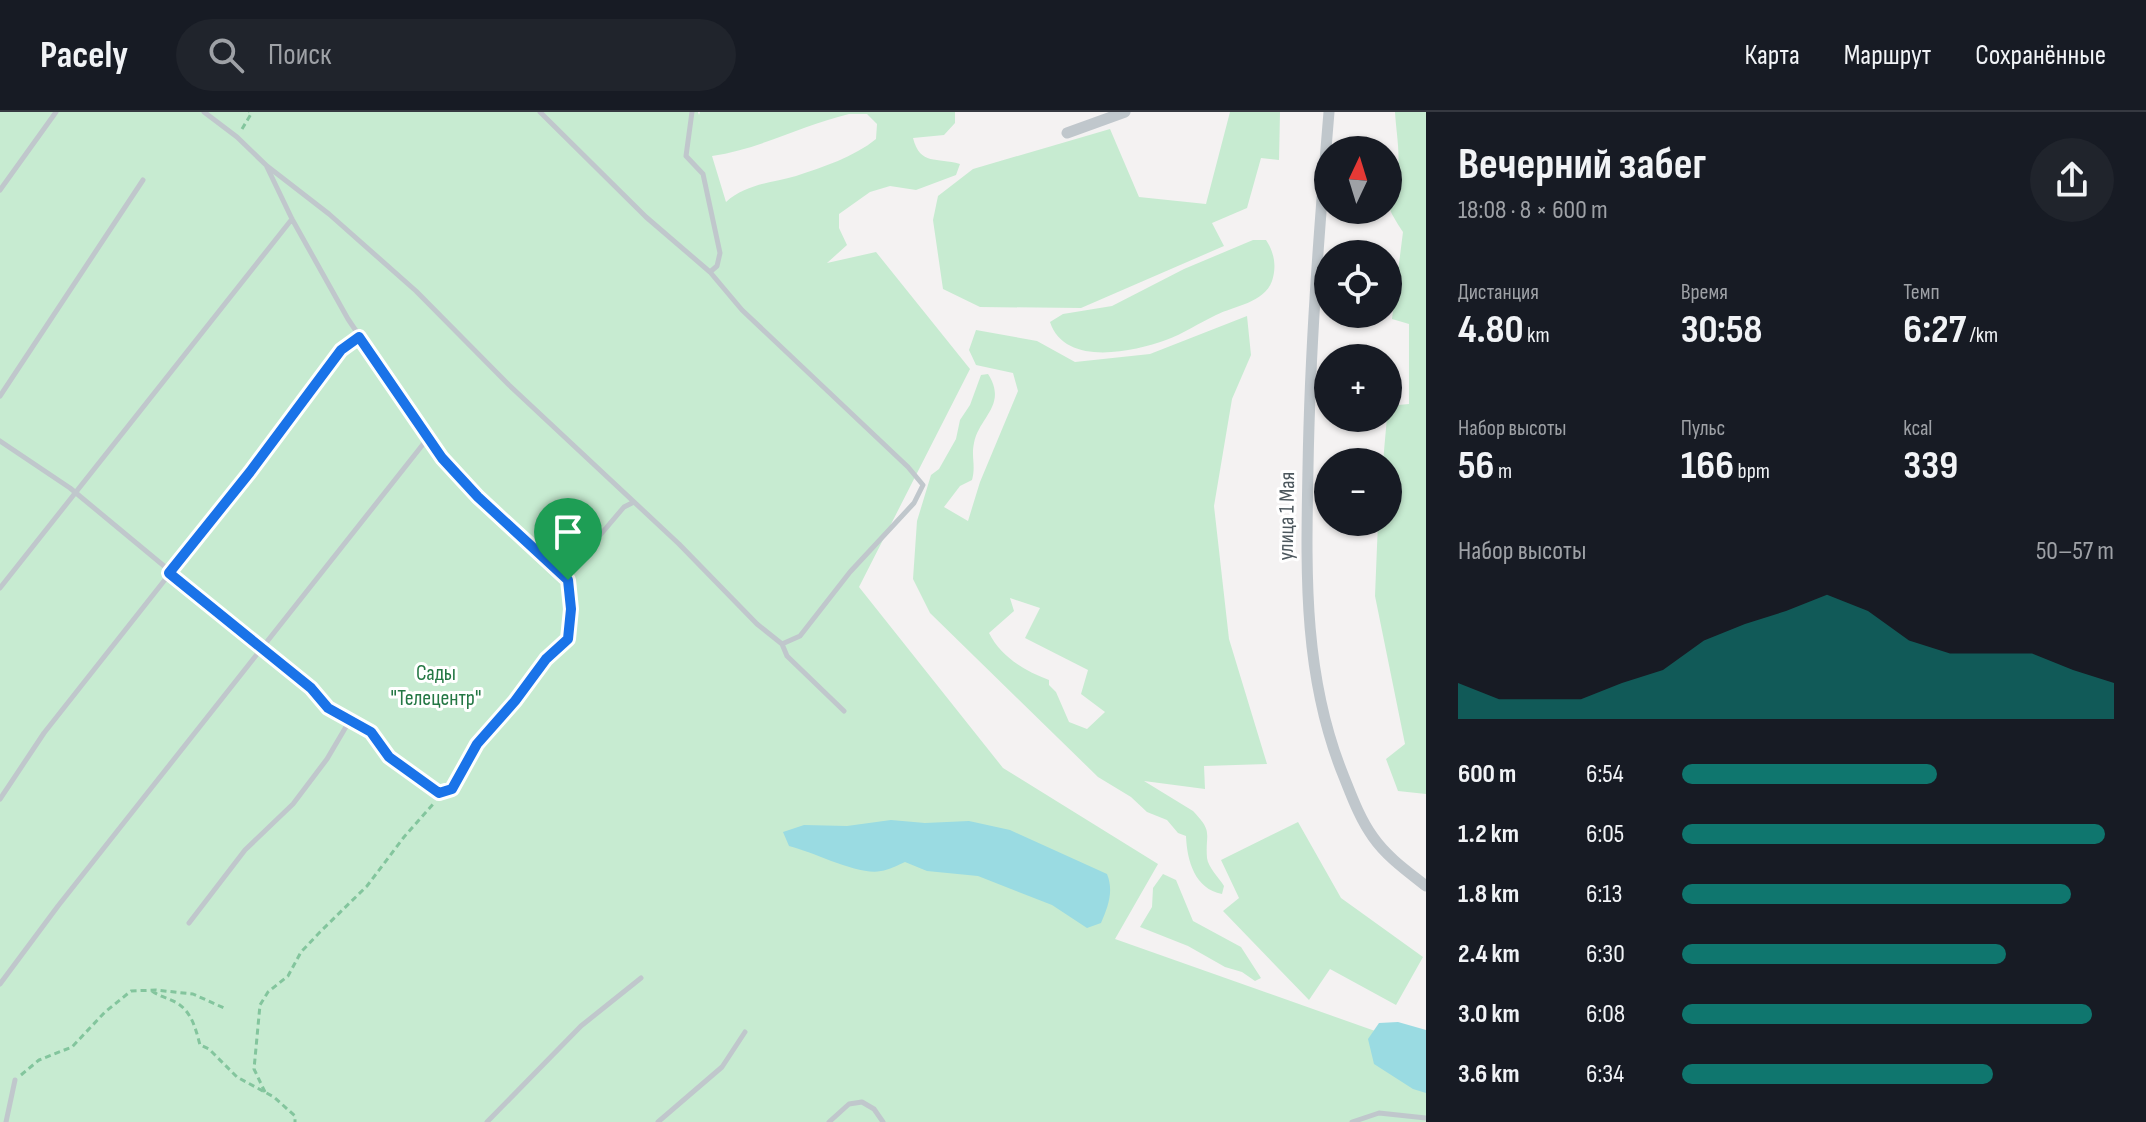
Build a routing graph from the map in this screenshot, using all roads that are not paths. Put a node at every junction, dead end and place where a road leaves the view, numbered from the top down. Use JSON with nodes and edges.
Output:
{"nodes":[{"id":1,"x":56,"y":112,"type":"edge"},
{"id":2,"x":204,"y":112,"type":"edge"},
{"id":3,"x":540,"y":112,"type":"edge"},
{"id":4,"x":692,"y":112,"type":"edge"},
{"id":5,"x":1125,"y":112,"type":"edge"},
{"id":6,"x":1329,"y":112,"type":"edge"},
{"id":7,"x":1067,"y":133,"type":"dead end"},
{"id":8,"x":267,"y":166,"type":"junction"},
{"id":9,"x":143,"y":180,"type":"dead end"},
{"id":10,"x":0,"y":190,"type":"edge"},
{"id":11,"x":292,"y":219,"type":"junction"},
{"id":12,"x":710,"y":272,"type":"junction"},
{"id":13,"x":359,"y":337,"type":"junction"},
{"id":14,"x":0,"y":396,"type":"edge"},
{"id":15,"x":428,"y":438,"type":"junction"},
{"id":16,"x":0,"y":441,"type":"edge"},
{"id":17,"x":76,"y":494,"type":"junction"},
{"id":18,"x":634,"y":502,"type":"junction"},
{"id":19,"x":169,"y":573,"type":"junction"},
{"id":20,"x":568,"y":580,"type":"junction"},
{"id":21,"x":0,"y":588,"type":"edge"},
{"id":22,"x":782,"y":644,"type":"junction"},
{"id":23,"x":262,"y":649,"type":"junction"},
{"id":24,"x":844,"y":711,"type":"dead end"},
{"id":25,"x":350,"y":720,"type":"junction"},
{"id":26,"x":0,"y":799,"type":"edge"},
{"id":27,"x":1426,"y":886,"type":"edge"},
{"id":28,"x":189,"y":923,"type":"dead end"},
{"id":29,"x":641,"y":978,"type":"dead end"},
{"id":30,"x":0,"y":984,"type":"edge"},
{"id":31,"x":745,"y":1032,"type":"dead end"},
{"id":32,"x":15,"y":1080,"type":"road end"},
{"id":33,"x":1426,"y":1118,"type":"edge"},
{"id":34,"x":6,"y":1122,"type":"edge"},
{"id":35,"x":487,"y":1122,"type":"edge"},
{"id":36,"x":658,"y":1122,"type":"edge"},
{"id":37,"x":829,"y":1122,"type":"edge"},
{"id":38,"x":883,"y":1122,"type":"edge"},
{"id":39,"x":1352,"y":1122,"type":"edge"}],
"edges":[{"from":1,"to":10,"type":"lane"},
{"from":2,"to":8,"type":"lane"},
{"from":3,"to":12,"type":"lane"},
{"from":4,"to":12,"type":"lane"},
{"from":5,"to":7,"type":"street"},
{"from":6,"to":27,"type":"street","name":"улица 1 Мая"},
{"from":8,"to":11,"type":"lane"},
{"from":8,"to":18,"type":"lane"},
{"from":9,"to":14,"type":"lane"},
{"from":11,"to":13,"type":"lane"},
{"from":11,"to":17,"type":"lane"},
{"from":12,"to":22,"type":"lane"},
{"from":13,"to":15,"type":"lane"},
{"from":13,"to":19,"type":"lane"},
{"from":15,"to":20,"type":"lane"},
{"from":15,"to":23,"type":"lane"},
{"from":16,"to":17,"type":"lane"},
{"from":17,"to":19,"type":"lane"},
{"from":17,"to":21,"type":"lane"},
{"from":18,"to":20,"type":"lane"},
{"from":18,"to":22,"type":"lane"},
{"from":19,"to":23,"type":"lane"},
{"from":19,"to":26,"type":"lane"},
{"from":20,"to":25,"type":"lane"},
{"from":22,"to":24,"type":"lane"},
{"from":23,"to":25,"type":"lane"},
{"from":23,"to":30,"type":"lane"},
{"from":25,"to":28,"type":"lane"},
{"from":29,"to":35,"type":"lane"},
{"from":31,"to":36,"type":"lane"},
{"from":32,"to":34,"type":"lane"},
{"from":33,"to":39,"type":"lane"},
{"from":37,"to":38,"type":"lane"}]}
